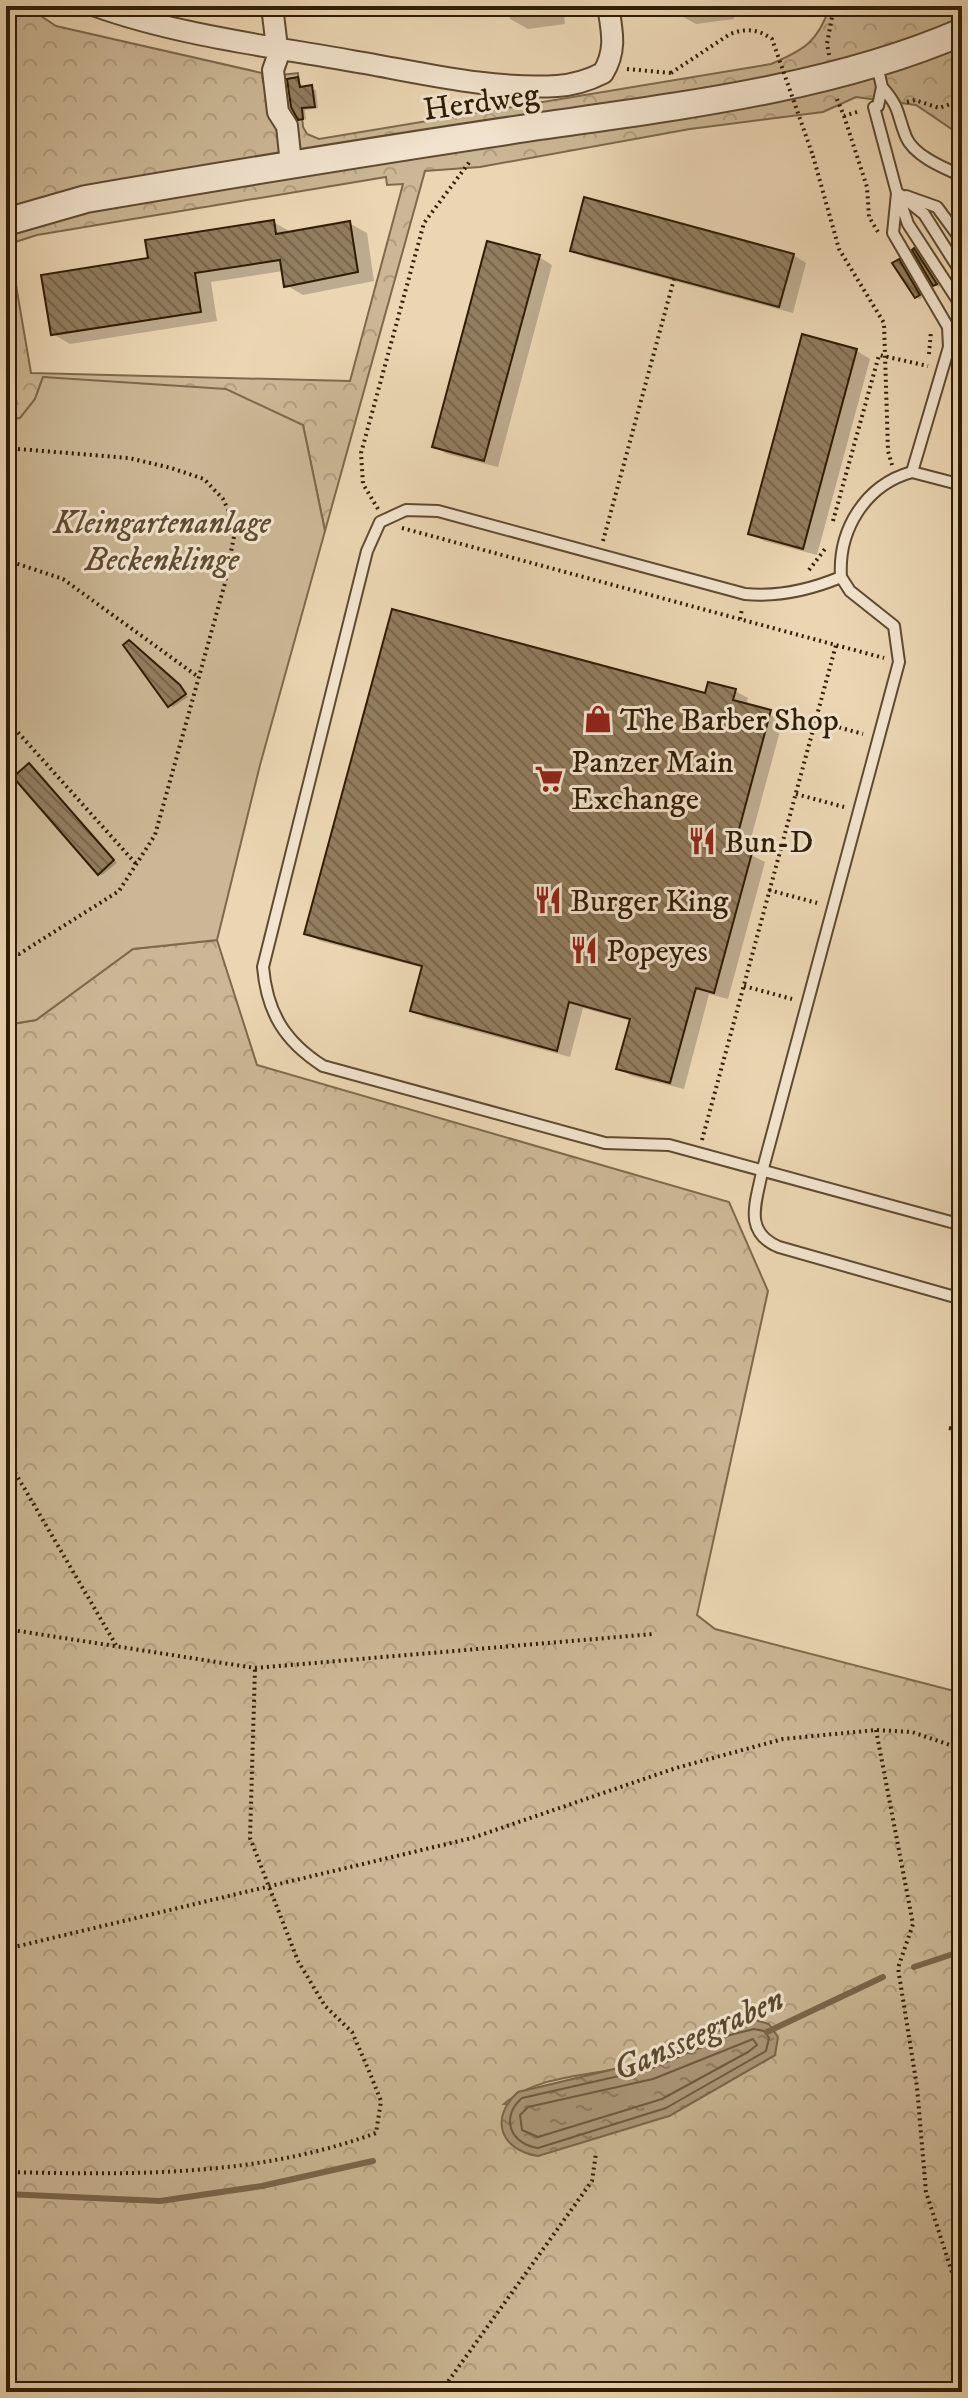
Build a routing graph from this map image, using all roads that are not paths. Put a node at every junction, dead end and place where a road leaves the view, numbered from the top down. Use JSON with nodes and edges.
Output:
{"nodes":[{"id":1,"x":96,"y":6,"type":"edge"},
{"id":2,"x":272,"y":6,"type":"edge"},
{"id":3,"x":608,"y":6,"type":"edge"},
{"id":4,"x":961,"y":32,"type":"edge"},
{"id":5,"x":278,"y":52,"type":"junction"},
{"id":6,"x":879,"y":75,"type":"junction"},
{"id":7,"x":295,"y":170,"type":"junction"},
{"id":8,"x":962,"y":176,"type":"edge"},
{"id":9,"x":897,"y":193,"type":"junction"},
{"id":10,"x":6,"y":222,"type":"edge"},
{"id":11,"x":962,"y":241,"type":"edge"},
{"id":12,"x":962,"y":274,"type":"edge"},
{"id":13,"x":962,"y":310,"type":"edge"},
{"id":14,"x":948,"y":327,"type":"junction"},
{"id":15,"x":962,"y":338,"type":"edge"},
{"id":16,"x":949,"y":347,"type":"junction"},
{"id":17,"x":912,"y":472,"type":"junction"},
{"id":18,"x":962,"y":485,"type":"edge"},
{"id":19,"x":841,"y":577,"type":"junction"},
{"id":20,"x":762,"y":1172,"type":"junction"},
{"id":21,"x":962,"y":1225,"type":"edge"},
{"id":22,"x":962,"y":1299,"type":"edge"}],
"edges":[{"from":1,"to":5,"type":"street"},
{"from":2,"to":5,"type":"street"},
{"from":3,"to":5,"type":"street"},
{"from":4,"to":6,"type":"street","name":"Herdweg"},
{"from":5,"to":7,"type":"street"},
{"from":6,"to":7,"type":"street","name":"Herdweg"},
{"from":6,"to":8,"type":"lane"},
{"from":6,"to":9,"type":"lane"},
{"from":7,"to":10,"type":"street","name":"Herdweg"},
{"from":9,"to":11,"type":"lane"},
{"from":9,"to":12,"type":"lane"},
{"from":9,"to":13,"type":"lane"},
{"from":9,"to":14,"type":"lane"},
{"from":13,"to":14,"type":"lane"},
{"from":14,"to":16,"type":"lane"},
{"from":15,"to":16,"type":"lane"},
{"from":16,"to":17,"type":"lane"},
{"from":17,"to":18,"type":"lane"},
{"from":17,"to":19,"type":"lane"},
{"from":19,"to":20,"type":"lane"},
{"from":19,"to":20,"type":"lane"},
{"from":20,"to":21,"type":"lane"},
{"from":20,"to":22,"type":"lane"}]}
